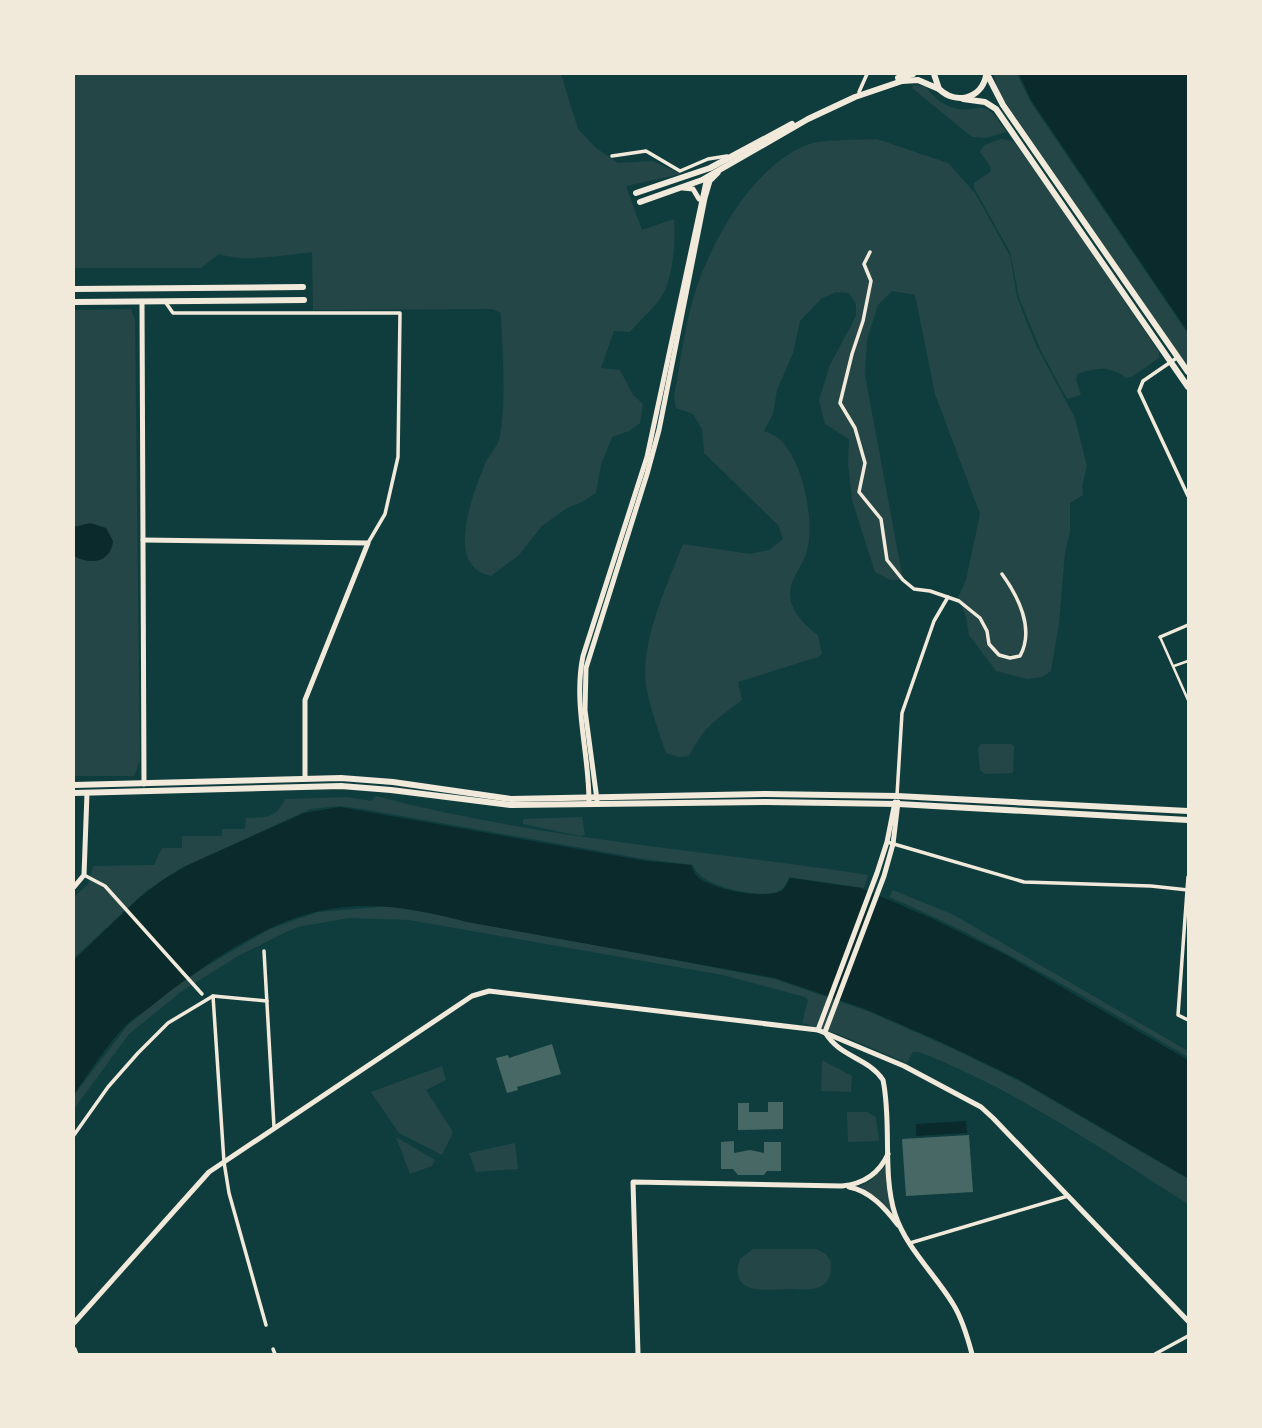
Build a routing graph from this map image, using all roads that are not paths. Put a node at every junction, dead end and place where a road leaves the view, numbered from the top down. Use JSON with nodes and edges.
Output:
{"nodes":[{"id":1,"x":867,"y":74,"type":"edge"},
{"id":2,"x":911,"y":74,"type":"edge"},
{"id":3,"x":934,"y":74,"type":"edge"},
{"id":4,"x":987,"y":74,"type":"edge"},
{"id":5,"x":885,"y":83,"type":"junction"},
{"id":6,"x":939,"y":89,"type":"junction"},
{"id":7,"x":859,"y":92,"type":"junction"},
{"id":8,"x":963,"y":99,"type":"junction"},
{"id":9,"x":612,"y":156,"type":"dead end"},
{"id":10,"x":733,"y":157,"type":"junction"},
{"id":11,"x":726,"y":161,"type":"junction"},
{"id":12,"x":722,"y":169,"type":"junction"},
{"id":13,"x":706,"y":178,"type":"junction"},
{"id":14,"x":681,"y":179,"type":"junction"},
{"id":15,"x":697,"y":182,"type":"junction"},
{"id":16,"x":680,"y":188,"type":"junction"},
{"id":17,"x":703,"y":190,"type":"junction"},
{"id":18,"x":636,"y":193,"type":"dead end"},
{"id":19,"x":705,"y":198,"type":"junction"},
{"id":20,"x":640,"y":202,"type":"dead end"},
{"id":21,"x":700,"y":204,"type":"junction"},
{"id":22,"x":870,"y":252,"type":"dead end"},
{"id":23,"x":303,"y":287,"type":"dead end"},
{"id":24,"x":74,"y":289,"type":"edge"},
{"id":25,"x":304,"y":300,"type":"dead end"},
{"id":26,"x":74,"y":302,"type":"edge"},
{"id":27,"x":142,"y":302,"type":"junction"},
{"id":28,"x":166,"y":303,"type":"junction"},
{"id":29,"x":1178,"y":357,"type":"junction"},
{"id":30,"x":1171,"y":362,"type":"junction"},
{"id":31,"x":1188,"y":372,"type":"edge"},
{"id":32,"x":1188,"y":387,"type":"edge"},
{"id":33,"x":1188,"y":496,"type":"edge"},
{"id":34,"x":143,"y":540,"type":"junction"},
{"id":35,"x":368,"y":543,"type":"junction"},
{"id":36,"x":1002,"y":574,"type":"dead end"},
{"id":37,"x":947,"y":597,"type":"junction"},
{"id":38,"x":1188,"y":625,"type":"edge"},
{"id":39,"x":1160,"y":637,"type":"joint"},
{"id":40,"x":1188,"y":661,"type":"edge"},
{"id":41,"x":1174,"y":666,"type":"junction"},
{"id":42,"x":1188,"y":700,"type":"edge"},
{"id":43,"x":304,"y":779,"type":"junction"},
{"id":44,"x":144,"y":784,"type":"junction"},
{"id":45,"x":74,"y":785,"type":"edge"},
{"id":46,"x":74,"y":793,"type":"edge"},
{"id":47,"x":87,"y":793,"type":"junction"},
{"id":48,"x":897,"y":796,"type":"junction"},
{"id":49,"x":593,"y":800,"type":"junction"},
{"id":50,"x":896,"y":804,"type":"junction"},
{"id":51,"x":1188,"y":811,"type":"edge"},
{"id":52,"x":1188,"y":820,"type":"edge"},
{"id":53,"x":890,"y":843,"type":"junction"},
{"id":54,"x":84,"y":875,"type":"junction"},
{"id":55,"x":880,"y":875,"type":"junction"},
{"id":56,"x":1188,"y":877,"type":"edge"},
{"id":57,"x":74,"y":887,"type":"edge"},
{"id":58,"x":1188,"y":890,"type":"edge"},
{"id":59,"x":264,"y":951,"type":"dead end"},
{"id":60,"x":202,"y":994,"type":"dead end"},
{"id":61,"x":213,"y":996,"type":"junction"},
{"id":62,"x":267,"y":1000,"type":"junction"},
{"id":63,"x":1188,"y":1020,"type":"edge"},
{"id":64,"x":818,"y":1030,"type":"junction"},
{"id":65,"x":825,"y":1032,"type":"junction"},
{"id":66,"x":274,"y":1128,"type":"junction"},
{"id":67,"x":74,"y":1135,"type":"edge"},
{"id":68,"x":889,"y":1149,"type":"junction"},
{"id":69,"x":224,"y":1162,"type":"junction"},
{"id":70,"x":842,"y":1186,"type":"junction"},
{"id":71,"x":1068,"y":1196,"type":"junction"},
{"id":72,"x":900,"y":1226,"type":"junction"},
{"id":73,"x":910,"y":1243,"type":"junction"},
{"id":74,"x":1188,"y":1321,"type":"edge"},
{"id":75,"x":74,"y":1323,"type":"edge"},
{"id":76,"x":266,"y":1325,"type":"dead end"},
{"id":77,"x":1188,"y":1336,"type":"edge"},
{"id":78,"x":74,"y":1349,"type":"edge"},
{"id":79,"x":76,"y":1354,"type":"edge"},
{"id":80,"x":638,"y":1354,"type":"edge"},
{"id":81,"x":972,"y":1354,"type":"edge"},
{"id":82,"x":1155,"y":1354,"type":"edge"}],
"edges":[{"from":1,"to":7,"type":"street"},
{"from":2,"to":5,"type":"main road"},
{"from":3,"to":6,"type":"main road"},
{"from":4,"to":8,"type":"main road"},
{"from":4,"to":29,"type":"main road"},
{"from":5,"to":6,"type":"main road"},
{"from":5,"to":7,"type":"main road"},
{"from":5,"to":12,"type":"main road"},
{"from":6,"to":8,"type":"main road"},
{"from":7,"to":10,"type":"main road"},
{"from":8,"to":30,"type":"main road"},
{"from":9,"to":10,"type":"street"},
{"from":10,"to":11,"type":"main road"},
{"from":11,"to":13,"type":"main road"},
{"from":11,"to":14,"type":"main road"},
{"from":12,"to":13,"type":"main road"},
{"from":12,"to":19,"type":"main road"},
{"from":13,"to":15,"type":"main road"},
{"from":13,"to":17,"type":"main road"},
{"from":14,"to":15,"type":"main road"},
{"from":14,"to":18,"type":"main road"},
{"from":15,"to":16,"type":"main road"},
{"from":15,"to":17,"type":"main road"},
{"from":16,"to":20,"type":"main road"},
{"from":16,"to":21,"type":"main road"},
{"from":17,"to":19,"type":"main road"},
{"from":17,"to":21,"type":"main road"},
{"from":19,"to":49,"type":"main road"},
{"from":21,"to":49,"type":"main road"},
{"from":22,"to":37,"type":"street"},
{"from":23,"to":24,"type":"main road"},
{"from":25,"to":28,"type":"main road"},
{"from":26,"to":27,"type":"main road"},
{"from":27,"to":28,"type":"main road"},
{"from":27,"to":34,"type":"main road"},
{"from":28,"to":35,"type":"street"},
{"from":29,"to":30,"type":"street"},
{"from":29,"to":31,"type":"main road"},
{"from":30,"to":32,"type":"main road"},
{"from":30,"to":33,"type":"street"},
{"from":34,"to":35,"type":"main road"},
{"from":34,"to":44,"type":"main road"},
{"from":35,"to":43,"type":"main road"},
{"from":36,"to":37,"type":"street"},
{"from":37,"to":48,"type":"street"},
{"from":38,"to":39,"type":"street"},
{"from":39,"to":41,"type":"street"},
{"from":40,"to":41,"type":"street"},
{"from":41,"to":42,"type":"street"},
{"from":43,"to":44,"type":"main road"},
{"from":43,"to":49,"type":"main road"},
{"from":44,"to":45,"type":"main road"},
{"from":46,"to":47,"type":"main road"},
{"from":47,"to":49,"type":"main road"},
{"from":47,"to":54,"type":"main road"},
{"from":48,"to":49,"type":"main road"},
{"from":48,"to":50,"type":"main road"},
{"from":48,"to":51,"type":"main road"},
{"from":49,"to":50,"type":"main road"},
{"from":50,"to":52,"type":"main road"},
{"from":50,"to":53,"type":"main road"},
{"from":53,"to":55,"type":"main road"},
{"from":53,"to":58,"type":"street"},
{"from":54,"to":57,"type":"main road"},
{"from":54,"to":60,"type":"street"},
{"from":55,"to":64,"type":"main road"},
{"from":55,"to":65,"type":"main road"},
{"from":56,"to":58,"type":"street"},
{"from":58,"to":63,"type":"street"},
{"from":59,"to":62,"type":"street"},
{"from":61,"to":62,"type":"street"},
{"from":61,"to":67,"type":"street"},
{"from":61,"to":69,"type":"street"},
{"from":62,"to":66,"type":"street"},
{"from":64,"to":65,"type":"main road"},
{"from":64,"to":66,"type":"main road"},
{"from":65,"to":68,"type":"main road"},
{"from":65,"to":71,"type":"main road"},
{"from":66,"to":69,"type":"main road"},
{"from":68,"to":70,"type":"main road"},
{"from":68,"to":72,"type":"main road"},
{"from":69,"to":75,"type":"main road"},
{"from":69,"to":76,"type":"street"},
{"from":70,"to":72,"type":"main road"},
{"from":70,"to":80,"type":"main road"},
{"from":71,"to":73,"type":"street"},
{"from":71,"to":74,"type":"main road"},
{"from":72,"to":73,"type":"main road"},
{"from":73,"to":81,"type":"main road"},
{"from":77,"to":82,"type":"street"},
{"from":78,"to":79,"type":"main road"}]}
